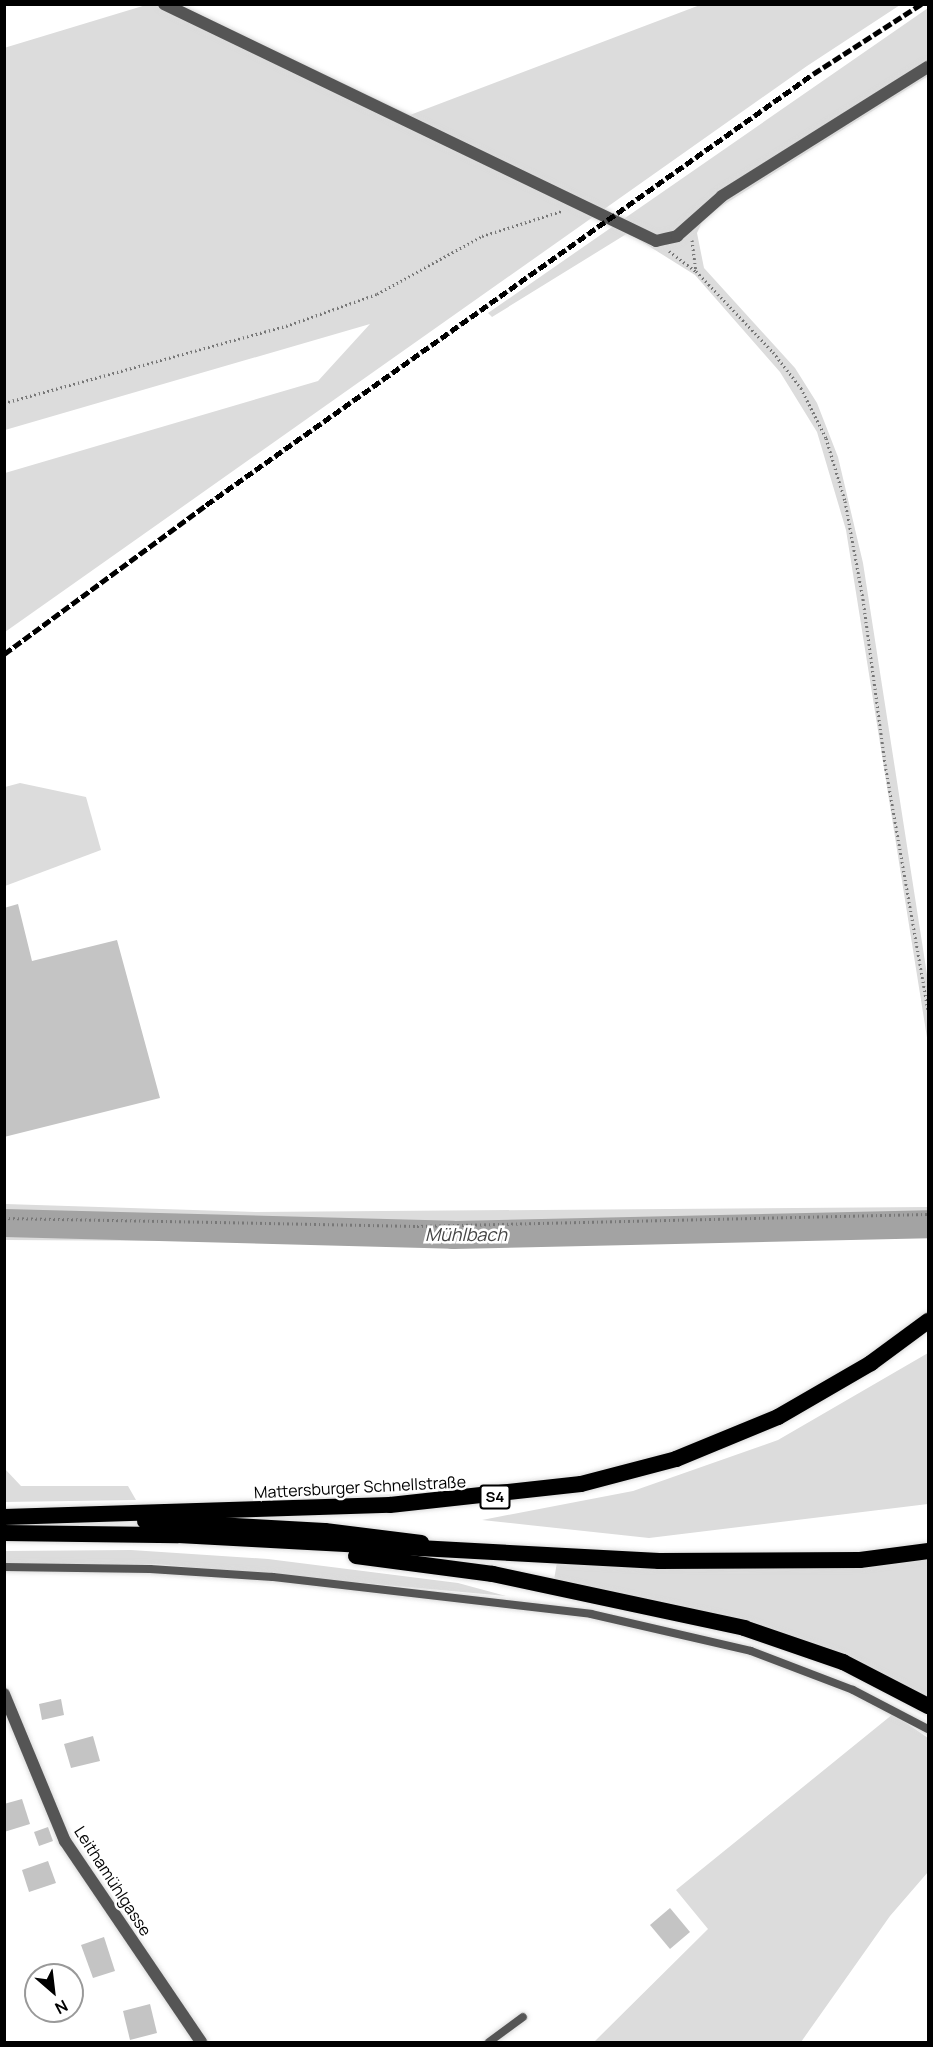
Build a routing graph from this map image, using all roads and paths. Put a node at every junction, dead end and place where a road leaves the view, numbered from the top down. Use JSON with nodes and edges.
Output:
{"nodes":[{"id":1,"x":164,"y":4,"type":"edge"},
{"id":2,"x":928,"y":67,"type":"edge"},
{"id":3,"x":572,"y":198,"type":"junction"},
{"id":4,"x":695,"y":223,"type":"junction"},
{"id":5,"x":656,"y":241,"type":"junction"},
{"id":6,"x":696,"y":271,"type":"junction"},
{"id":7,"x":4,"y":403,"type":"edge"},
{"id":8,"x":928,"y":1010,"type":"edge"},
{"id":9,"x":928,"y":1214,"type":"edge"},
{"id":10,"x":4,"y":1218,"type":"edge"},
{"id":11,"x":928,"y":1321,"type":"edge"},
{"id":12,"x":13,"y":1517,"type":"edge"},
{"id":13,"x":4,"y":1533,"type":"edge"},
{"id":14,"x":282,"y":1540,"type":"junction"},
{"id":15,"x":437,"y":1547,"type":"junction"},
{"id":16,"x":928,"y":1551,"type":"edge"},
{"id":17,"x":4,"y":1568,"type":"edge"},
{"id":18,"x":4,"y":1694,"type":"edge"},
{"id":19,"x":928,"y":1706,"type":"edge"},
{"id":20,"x":928,"y":1729,"type":"edge"},
{"id":21,"x":523,"y":2017,"type":"dead end"},
{"id":22,"x":201,"y":2043,"type":"edge"},
{"id":23,"x":489,"y":2043,"type":"edge"}],
"edges":[{"from":1,"to":3,"type":"street"},
{"from":2,"to":4,"type":"street"},
{"from":3,"to":5,"type":"street"},
{"from":3,"to":7,"type":"path"},
{"from":4,"to":5,"type":"street"},
{"from":4,"to":6,"type":"path"},
{"from":5,"to":6,"type":"path"},
{"from":6,"to":8,"type":"path"},
{"from":9,"to":10,"type":"path"},
{"from":11,"to":12,"type":"highway","name":"Mattersburger Schnellstraße","number":"S4"},
{"from":12,"to":15,"type":"highway"},
{"from":13,"to":14,"type":"highway"},
{"from":14,"to":15,"type":"highway"},
{"from":14,"to":19,"type":"highway"},
{"from":15,"to":16,"type":"highway"},
{"from":17,"to":20,"type":"lane"},
{"from":18,"to":22,"type":"street","name":"Leithamühlgasse"},
{"from":21,"to":23,"type":"lane"}]}
